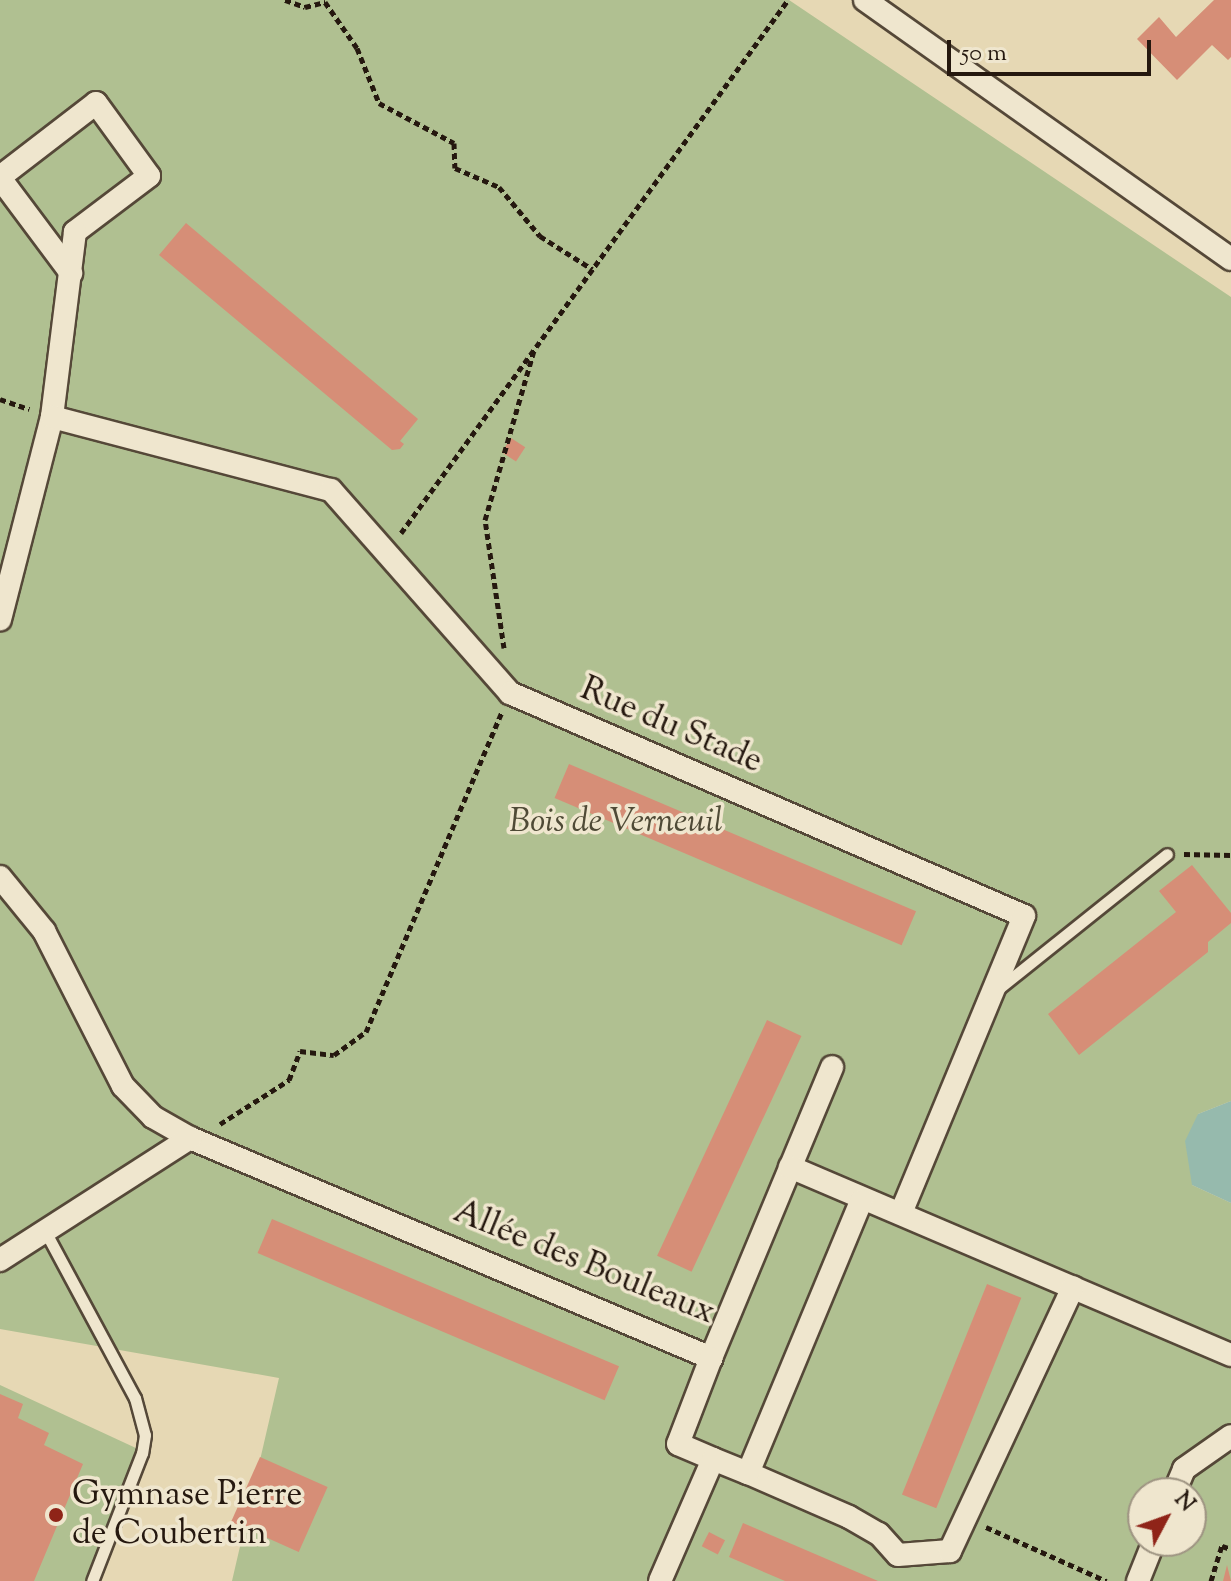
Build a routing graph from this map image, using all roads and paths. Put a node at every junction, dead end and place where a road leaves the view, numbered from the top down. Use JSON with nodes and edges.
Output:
{"nodes":[{"id":1,"x":285,"y":0,"type":"edge"},
{"id":2,"x":788,"y":0,"type":"edge"},
{"id":3,"x":865,"y":0,"type":"edge"},
{"id":4,"x":0,"y":178,"type":"edge"},
{"id":5,"x":1231,"y":259,"type":"edge"},
{"id":6,"x":592,"y":269,"type":"junction"},
{"id":7,"x":71,"y":273,"type":"junction"},
{"id":8,"x":534,"y":350,"type":"junction"},
{"id":9,"x":52,"y":417,"type":"junction"},
{"id":10,"x":386,"y":554,"type":"junction"},
{"id":11,"x":0,"y":619,"type":"edge"},
{"id":12,"x":510,"y":693,"type":"junction"},
{"id":13,"x":1167,"y":854,"type":"joint"},
{"id":14,"x":1231,"y":855,"type":"edge"},
{"id":15,"x":0,"y":877,"type":"edge"},
{"id":16,"x":992,"y":995,"type":"junction"},
{"id":17,"x":832,"y":1067,"type":"dead end"},
{"id":18,"x":193,"y":1139,"type":"junction"},
{"id":19,"x":790,"y":1167,"type":"junction"},
{"id":20,"x":861,"y":1201,"type":"junction"},
{"id":21,"x":901,"y":1213,"type":"junction"},
{"id":22,"x":45,"y":1231,"type":"junction"},
{"id":23,"x":0,"y":1260,"type":"edge"},
{"id":24,"x":1073,"y":1287,"type":"junction"},
{"id":25,"x":1231,"y":1355,"type":"edge"},
{"id":26,"x":711,"y":1358,"type":"junction"},
{"id":27,"x":1231,"y":1436,"type":"edge"},
{"id":28,"x":713,"y":1459,"type":"junction"},
{"id":29,"x":748,"y":1473,"type":"junction"},
{"id":30,"x":1181,"y":1477,"type":"edge"},
{"id":31,"x":968,"y":1519,"type":"junction"},
{"id":32,"x":1231,"y":1549,"type":"edge"},
{"id":33,"x":1148,"y":1557,"type":"edge"},
{"id":34,"x":92,"y":1581,"type":"edge"},
{"id":35,"x":660,"y":1581,"type":"edge"},
{"id":36,"x":1106,"y":1581,"type":"edge"},
{"id":37,"x":1138,"y":1581,"type":"edge"},
{"id":38,"x":1211,"y":1581,"type":"edge"}],
"edges":[{"from":1,"to":6,"type":"path"},
{"from":2,"to":6,"type":"path"},
{"from":3,"to":5,"type":"street"},
{"from":4,"to":7,"type":"street"},
{"from":4,"to":7,"type":"street"},
{"from":6,"to":8,"type":"path"},
{"from":7,"to":9,"type":"street"},
{"from":8,"to":10,"type":"path"},
{"from":8,"to":12,"type":"path"},
{"from":9,"to":10,"type":"street","name":"Rue du Stade"},
{"from":9,"to":11,"type":"street"},
{"from":10,"to":12,"type":"street","name":"Rue du Stade"},
{"from":12,"to":16,"type":"street","name":"Rue du Stade"},
{"from":12,"to":18,"type":"path"},
{"from":13,"to":14,"type":"path"},
{"from":13,"to":16,"type":"lane"},
{"from":15,"to":18,"type":"street","name":"Allée des Bouleaux"},
{"from":16,"to":21,"type":"street","name":"Rue du Stade"},
{"from":17,"to":19,"type":"street","name":"Allée des Bouleaux"},
{"from":18,"to":22,"type":"street"},
{"from":18,"to":26,"type":"street","name":"Allée des Bouleaux"},
{"from":19,"to":20,"type":"street"},
{"from":19,"to":26,"type":"street","name":"Allée des Bouleaux"},
{"from":20,"to":21,"type":"street"},
{"from":20,"to":29,"type":"street"},
{"from":21,"to":24,"type":"street"},
{"from":22,"to":23,"type":"street"},
{"from":22,"to":34,"type":"lane"},
{"from":24,"to":25,"type":"street"},
{"from":24,"to":31,"type":"street"},
{"from":26,"to":28,"type":"street"},
{"from":27,"to":30,"type":"street"},
{"from":28,"to":29,"type":"street"},
{"from":28,"to":35,"type":"street"},
{"from":29,"to":31,"type":"street"},
{"from":31,"to":36,"type":"path"},
{"from":32,"to":38,"type":"path"},
{"from":33,"to":37,"type":"street"}]}
